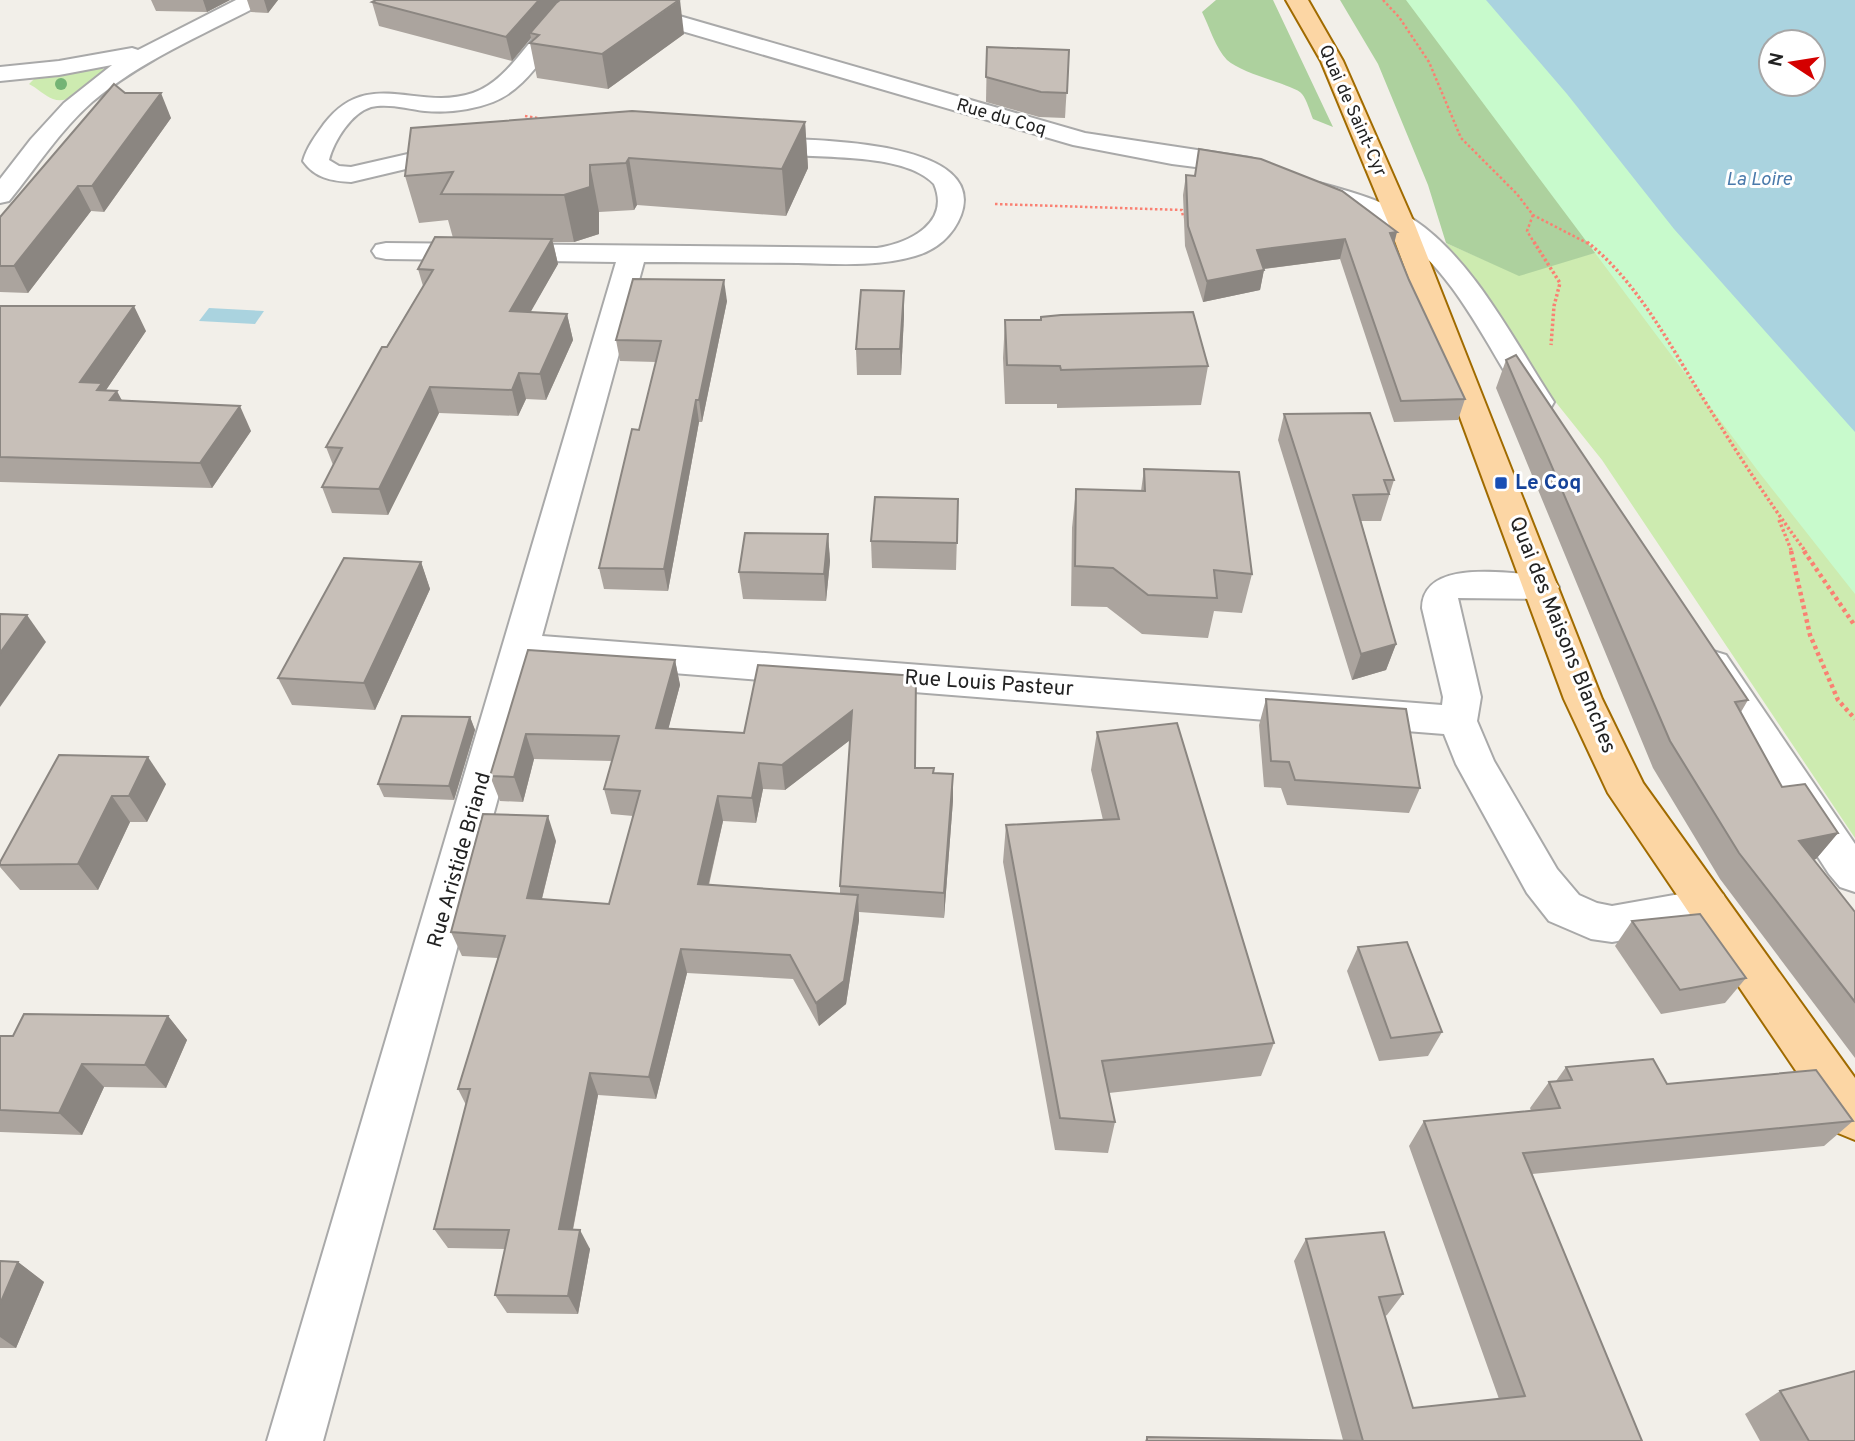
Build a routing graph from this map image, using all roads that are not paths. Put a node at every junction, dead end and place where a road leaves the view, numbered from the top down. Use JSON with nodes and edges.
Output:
{"nodes":[{"id":1,"x":252,"y":0,"type":"edge"},
{"id":2,"x":599,"y":0,"type":"edge"},
{"id":3,"x":1297,"y":0,"type":"edge"},
{"id":4,"x":148,"y":52,"type":"junction"},
{"id":5,"x":0,"y":74,"type":"edge"},
{"id":6,"x":0,"y":84,"type":"edge"},
{"id":7,"x":64,"y":117,"type":"junction"},
{"id":8,"x":731,"y":143,"type":"edge"},
{"id":9,"x":485,"y":147,"type":"edge"},
{"id":10,"x":1277,"y":174,"type":"edge"},
{"id":11,"x":1302,"y":184,"type":"edge"},
{"id":12,"x":0,"y":195,"type":"edge"},
{"id":13,"x":1402,"y":225,"type":"junction"},
{"id":14,"x":386,"y":251,"type":"dead end"},
{"id":15,"x":628,"y":267,"type":"junction"},
{"id":16,"x":1551,"y":421,"type":"edge"},
{"id":17,"x":1541,"y":587,"type":"junction"},
{"id":18,"x":1698,"y":641,"type":"edge"},
{"id":19,"x":520,"y":648,"type":"junction"},
{"id":20,"x":1458,"y":721,"type":"junction"},
{"id":21,"x":1855,"y":875,"type":"edge"},
{"id":22,"x":1708,"y":907,"type":"junction"},
{"id":23,"x":1855,"y":1117,"type":"edge"},
{"id":24,"x":295,"y":1441,"type":"edge"}],
"edges":[{"from":1,"to":4,"type":"street"},
{"from":2,"to":9,"type":"street"},
{"from":2,"to":10,"type":"street","name":"Rue du Coq"},
{"from":3,"to":13,"type":"main road","name":"Quai de Saint-Cyr"},
{"from":4,"to":5,"type":"street"},
{"from":4,"to":7,"type":"street"},
{"from":6,"to":7,"type":"street"},
{"from":7,"to":12,"type":"street"},
{"from":8,"to":15,"type":"street"},
{"from":11,"to":13,"type":"street"},
{"from":13,"to":16,"type":"street"},
{"from":13,"to":17,"type":"main road","name":"Quai des Maisons Blanches"},
{"from":14,"to":15,"type":"street"},
{"from":15,"to":19,"type":"street","name":"Rue Aristide Briand"},
{"from":17,"to":20,"type":"street"},
{"from":17,"to":22,"type":"main road","name":"Quai des Maisons Blanches"},
{"from":18,"to":21,"type":"street"},
{"from":19,"to":20,"type":"street","name":"Rue Louis Pasteur"},
{"from":19,"to":24,"type":"street","name":"Rue Aristide Briand"},
{"from":20,"to":22,"type":"street"},
{"from":22,"to":23,"type":"main road","name":"Quai des Maisons Blanches"}]}
